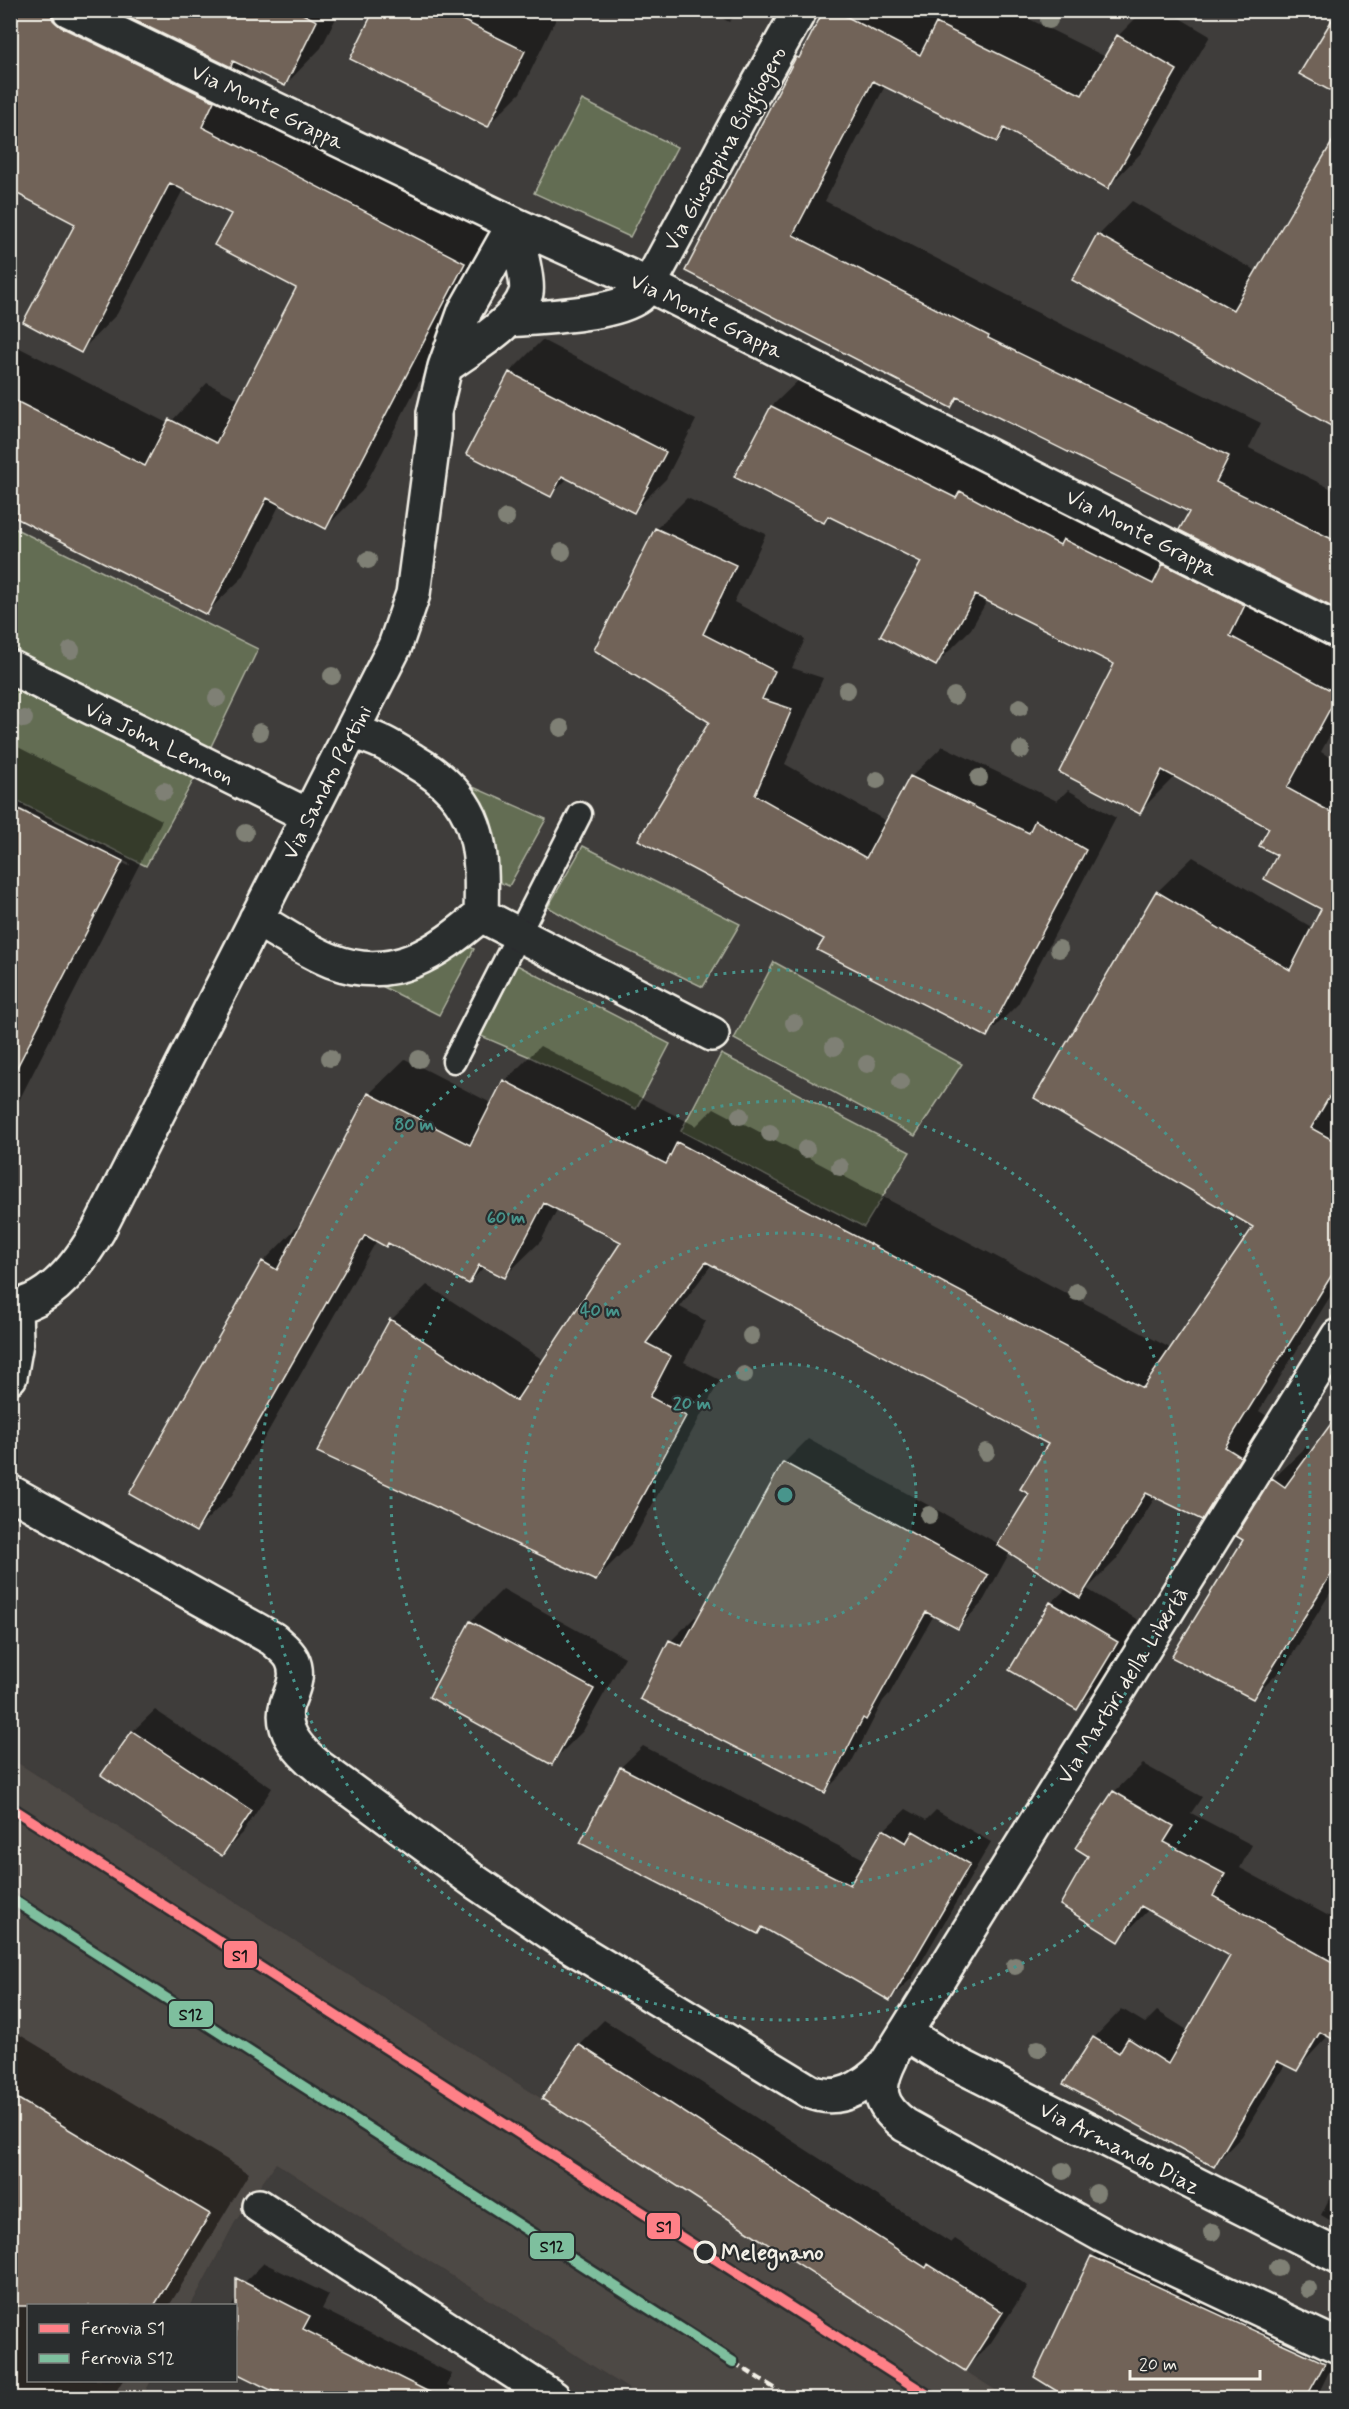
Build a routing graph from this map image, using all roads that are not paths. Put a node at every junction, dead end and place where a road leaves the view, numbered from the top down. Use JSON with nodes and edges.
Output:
{"nodes":[{"id":1,"x":69,"y":10,"type":"edge"},
{"id":2,"x":800,"y":10,"type":"edge"},
{"id":3,"x":514,"y":224,"type":"junction"},
{"id":4,"x":649,"y":285,"type":"junction"},
{"id":5,"x":509,"y":320,"type":"junction"},
{"id":6,"x":445,"y":367,"type":"junction"},
{"id":7,"x":1338,"y":631,"type":"edge"},
{"id":8,"x":10,"y":668,"type":"edge"},
{"id":9,"x":352,"y":732,"type":"junction"},
{"id":10,"x":580,"y":814,"type":"dead end"},
{"id":11,"x":309,"y":816,"type":"junction"},
{"id":12,"x":481,"y":915,"type":"junction"},
{"id":13,"x":256,"y":919,"type":"junction"},
{"id":14,"x":519,"y":935,"type":"junction"},
{"id":15,"x":712,"y":1034,"type":"dead end"},
{"id":16,"x":454,"y":1061,"type":"dead end"},
{"id":17,"x":13,"y":1307,"type":"edge"},
{"id":18,"x":1338,"y":1336,"type":"edge"},
{"id":19,"x":10,"y":1377,"type":"edge"},
{"id":20,"x":10,"y":1492,"type":"edge"},
{"id":21,"x":905,"y":2033,"type":"junction"},
{"id":22,"x":259,"y":2206,"type":"dead end"},
{"id":23,"x":1338,"y":2256,"type":"edge"},
{"id":24,"x":1338,"y":2346,"type":"edge"},
{"id":25,"x":554,"y":2398,"type":"edge"}],
"edges":[{"from":1,"to":3,"type":"street","name":"Via Monte Grappa"},
{"from":2,"to":4,"type":"street","name":"Via Giuseppina Biggiogero"},
{"from":3,"to":4,"type":"street","name":"Via Monte Grappa"},
{"from":3,"to":5,"type":"street"},
{"from":3,"to":6,"type":"street","name":"Via Sandro Pertini"},
{"from":4,"to":5,"type":"street"},
{"from":4,"to":7,"type":"street","name":"Via Monte Grappa"},
{"from":5,"to":6,"type":"street"},
{"from":6,"to":9,"type":"street","name":"Via Sandro Pertini"},
{"from":8,"to":11,"type":"street","name":"Via John Lennon"},
{"from":9,"to":11,"type":"street","name":"Via Sandro Pertini"},
{"from":9,"to":12,"type":"street"},
{"from":10,"to":14,"type":"lane"},
{"from":11,"to":13,"type":"street","name":"Via Sandro Pertini"},
{"from":12,"to":13,"type":"street"},
{"from":12,"to":14,"type":"street"},
{"from":13,"to":17,"type":"street","name":"Via Sandro Pertini"},
{"from":14,"to":15,"type":"street"},
{"from":14,"to":16,"type":"lane"},
{"from":17,"to":19,"type":"street","name":"Via Sandro Pertini"},
{"from":18,"to":21,"type":"street","name":"Via Martiri della Libertà"},
{"from":20,"to":21,"type":"street"},
{"from":21,"to":23,"type":"street","name":"Via Armando Diaz"},
{"from":21,"to":24,"type":"street"},
{"from":22,"to":25,"type":"street"}]}
